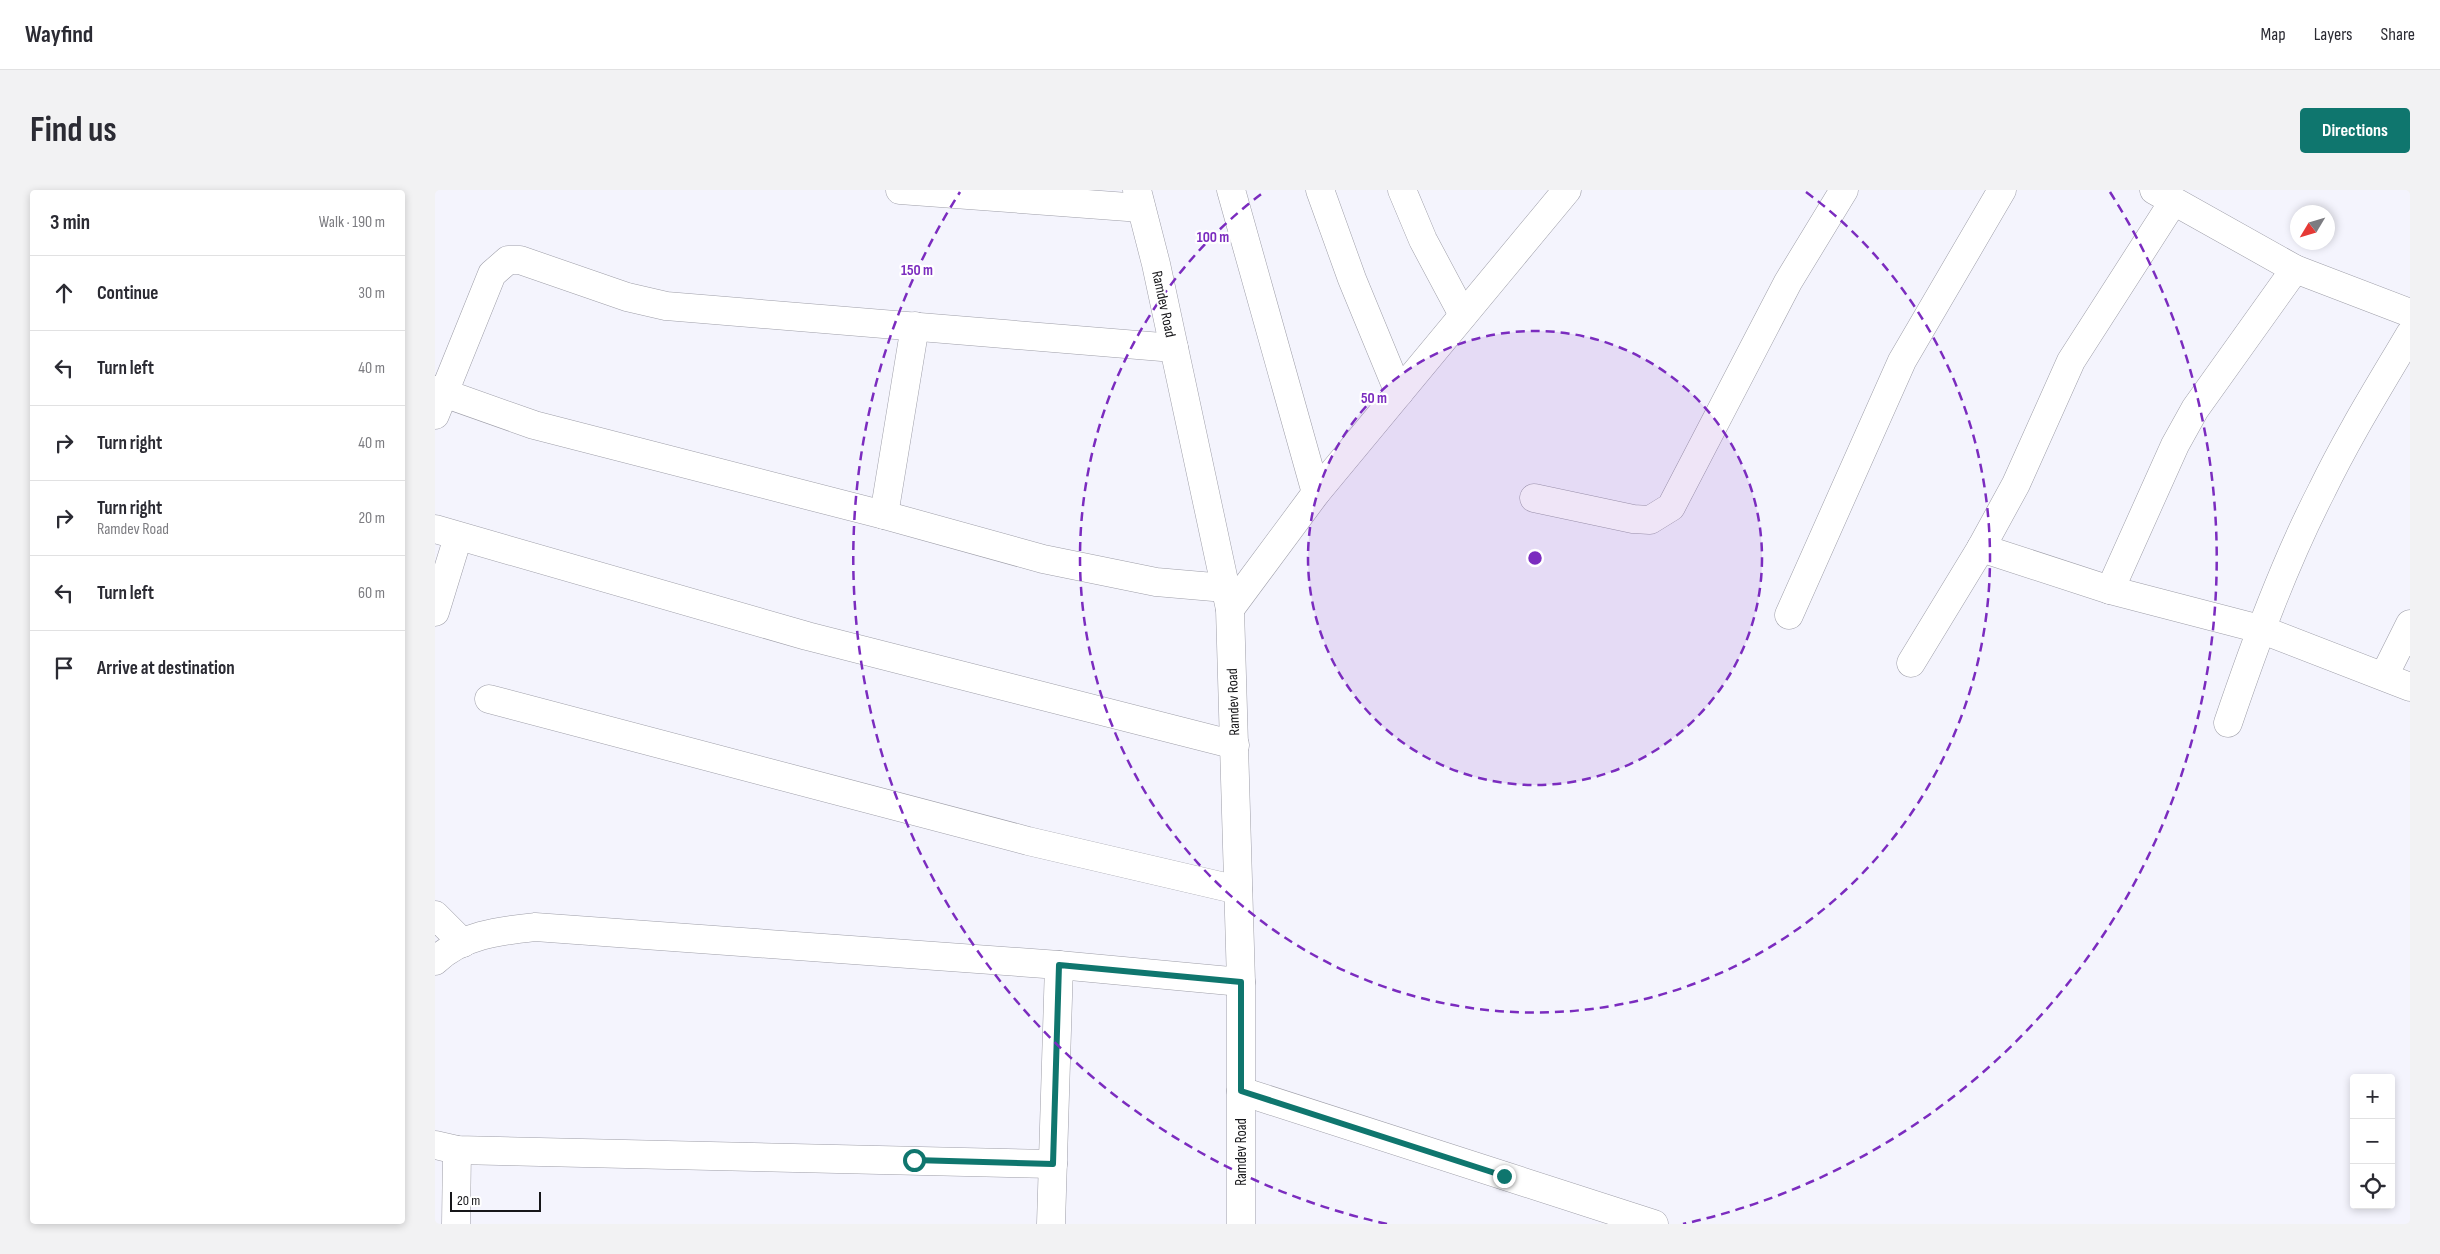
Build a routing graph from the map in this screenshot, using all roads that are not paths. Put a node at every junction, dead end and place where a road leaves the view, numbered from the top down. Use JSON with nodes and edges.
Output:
{"nodes":[{"id":1,"x":901,"y":190,"type":"edge"},
{"id":2,"x":1231,"y":190,"type":"edge"},
{"id":3,"x":1319,"y":190,"type":"edge"},
{"id":4,"x":1402,"y":190,"type":"edge"},
{"id":5,"x":1567,"y":190,"type":"edge"},
{"id":6,"x":1844,"y":190,"type":"edge"},
{"id":7,"x":2002,"y":190,"type":"edge"},
{"id":8,"x":2164,"y":196,"type":"edge"},
{"id":9,"x":1139,"y":199,"type":"edge"},
{"id":10,"x":2295,"y":269,"type":"junction"},
{"id":11,"x":2410,"y":313,"type":"edge"},
{"id":12,"x":1463,"y":315,"type":"junction"},
{"id":13,"x":915,"y":326,"type":"junction"},
{"id":14,"x":2410,"y":334,"type":"edge"},
{"id":15,"x":1173,"y":348,"type":"junction"},
{"id":16,"x":1399,"y":393,"type":"junction"},
{"id":17,"x":438,"y":400,"type":"edge"},
{"id":18,"x":1316,"y":493,"type":"junction"},
{"id":19,"x":1534,"y":498,"type":"dead end"},
{"id":20,"x":883,"y":515,"type":"junction"},
{"id":21,"x":447,"y":533,"type":"edge"},
{"id":22,"x":1981,"y":548,"type":"junction"},
{"id":23,"x":2110,"y":590,"type":"junction"},
{"id":24,"x":1227,"y":599,"type":"junction"},
{"id":25,"x":435,"y":612,"type":"edge"},
{"id":26,"x":1789,"y":615,"type":"dead end"},
{"id":27,"x":2410,"y":624,"type":"edge"},
{"id":28,"x":2261,"y":629,"type":"junction"},
{"id":29,"x":1911,"y":663,"type":"dead end"},
{"id":30,"x":2384,"y":676,"type":"junction"},
{"id":31,"x":2410,"y":687,"type":"edge"},
{"id":32,"x":489,"y":699,"type":"dead end"},
{"id":33,"x":2228,"y":723,"type":"dead end"},
{"id":34,"x":1235,"y":745,"type":"junction"},
{"id":35,"x":1238,"y":890,"type":"junction"},
{"id":36,"x":435,"y":915,"type":"edge"},
{"id":37,"x":463,"y":943,"type":"junction"},
{"id":38,"x":435,"y":961,"type":"edge"},
{"id":39,"x":1059,"y":965,"type":"junction"},
{"id":40,"x":1241,"y":982,"type":"junction"},
{"id":41,"x":1241,"y":1091,"type":"junction"},
{"id":42,"x":446,"y":1148,"type":"edge"},
{"id":43,"x":1053,"y":1164,"type":"junction"},
{"id":44,"x":456,"y":1224,"type":"edge"},
{"id":45,"x":1051,"y":1224,"type":"edge"},
{"id":46,"x":1241,"y":1224,"type":"edge"},
{"id":47,"x":1654,"y":1224,"type":"edge"}],
"edges":[{"from":1,"to":9,"type":"street"},
{"from":2,"to":18,"type":"street"},
{"from":3,"to":16,"type":"street"},
{"from":4,"to":12,"type":"street"},
{"from":5,"to":12,"type":"street"},
{"from":6,"to":19,"type":"street"},
{"from":7,"to":26,"type":"street"},
{"from":8,"to":10,"type":"street"},
{"from":8,"to":22,"type":"street"},
{"from":9,"to":15,"type":"street","name":"Ramdev Road"},
{"from":10,"to":11,"type":"street"},
{"from":10,"to":23,"type":"street"},
{"from":12,"to":16,"type":"street"},
{"from":13,"to":15,"type":"street"},
{"from":13,"to":17,"type":"street"},
{"from":13,"to":20,"type":"street"},
{"from":14,"to":28,"type":"street"},
{"from":15,"to":24,"type":"street","name":"Ramdev Road"},
{"from":16,"to":18,"type":"street"},
{"from":17,"to":20,"type":"street"},
{"from":18,"to":24,"type":"street"},
{"from":20,"to":24,"type":"street"},
{"from":21,"to":25,"type":"street"},
{"from":21,"to":34,"type":"street"},
{"from":22,"to":23,"type":"street"},
{"from":22,"to":29,"type":"street"},
{"from":23,"to":28,"type":"street"},
{"from":24,"to":34,"type":"street","name":"Ramdev Road"},
{"from":27,"to":30,"type":"street"},
{"from":28,"to":30,"type":"street"},
{"from":28,"to":33,"type":"street"},
{"from":30,"to":31,"type":"street"},
{"from":32,"to":35,"type":"street"},
{"from":34,"to":35,"type":"street","name":"Ramdev Road"},
{"from":35,"to":40,"type":"street","name":"Ramdev Road"},
{"from":36,"to":37,"type":"street"},
{"from":37,"to":38,"type":"street"},
{"from":37,"to":39,"type":"street"},
{"from":39,"to":40,"type":"street"},
{"from":39,"to":43,"type":"street"},
{"from":40,"to":41,"type":"street","name":"Ramdev Road"},
{"from":41,"to":46,"type":"street","name":"Ramdev Road"},
{"from":41,"to":47,"type":"street"},
{"from":42,"to":43,"type":"street"},
{"from":42,"to":44,"type":"street"},
{"from":43,"to":45,"type":"street"}]}
